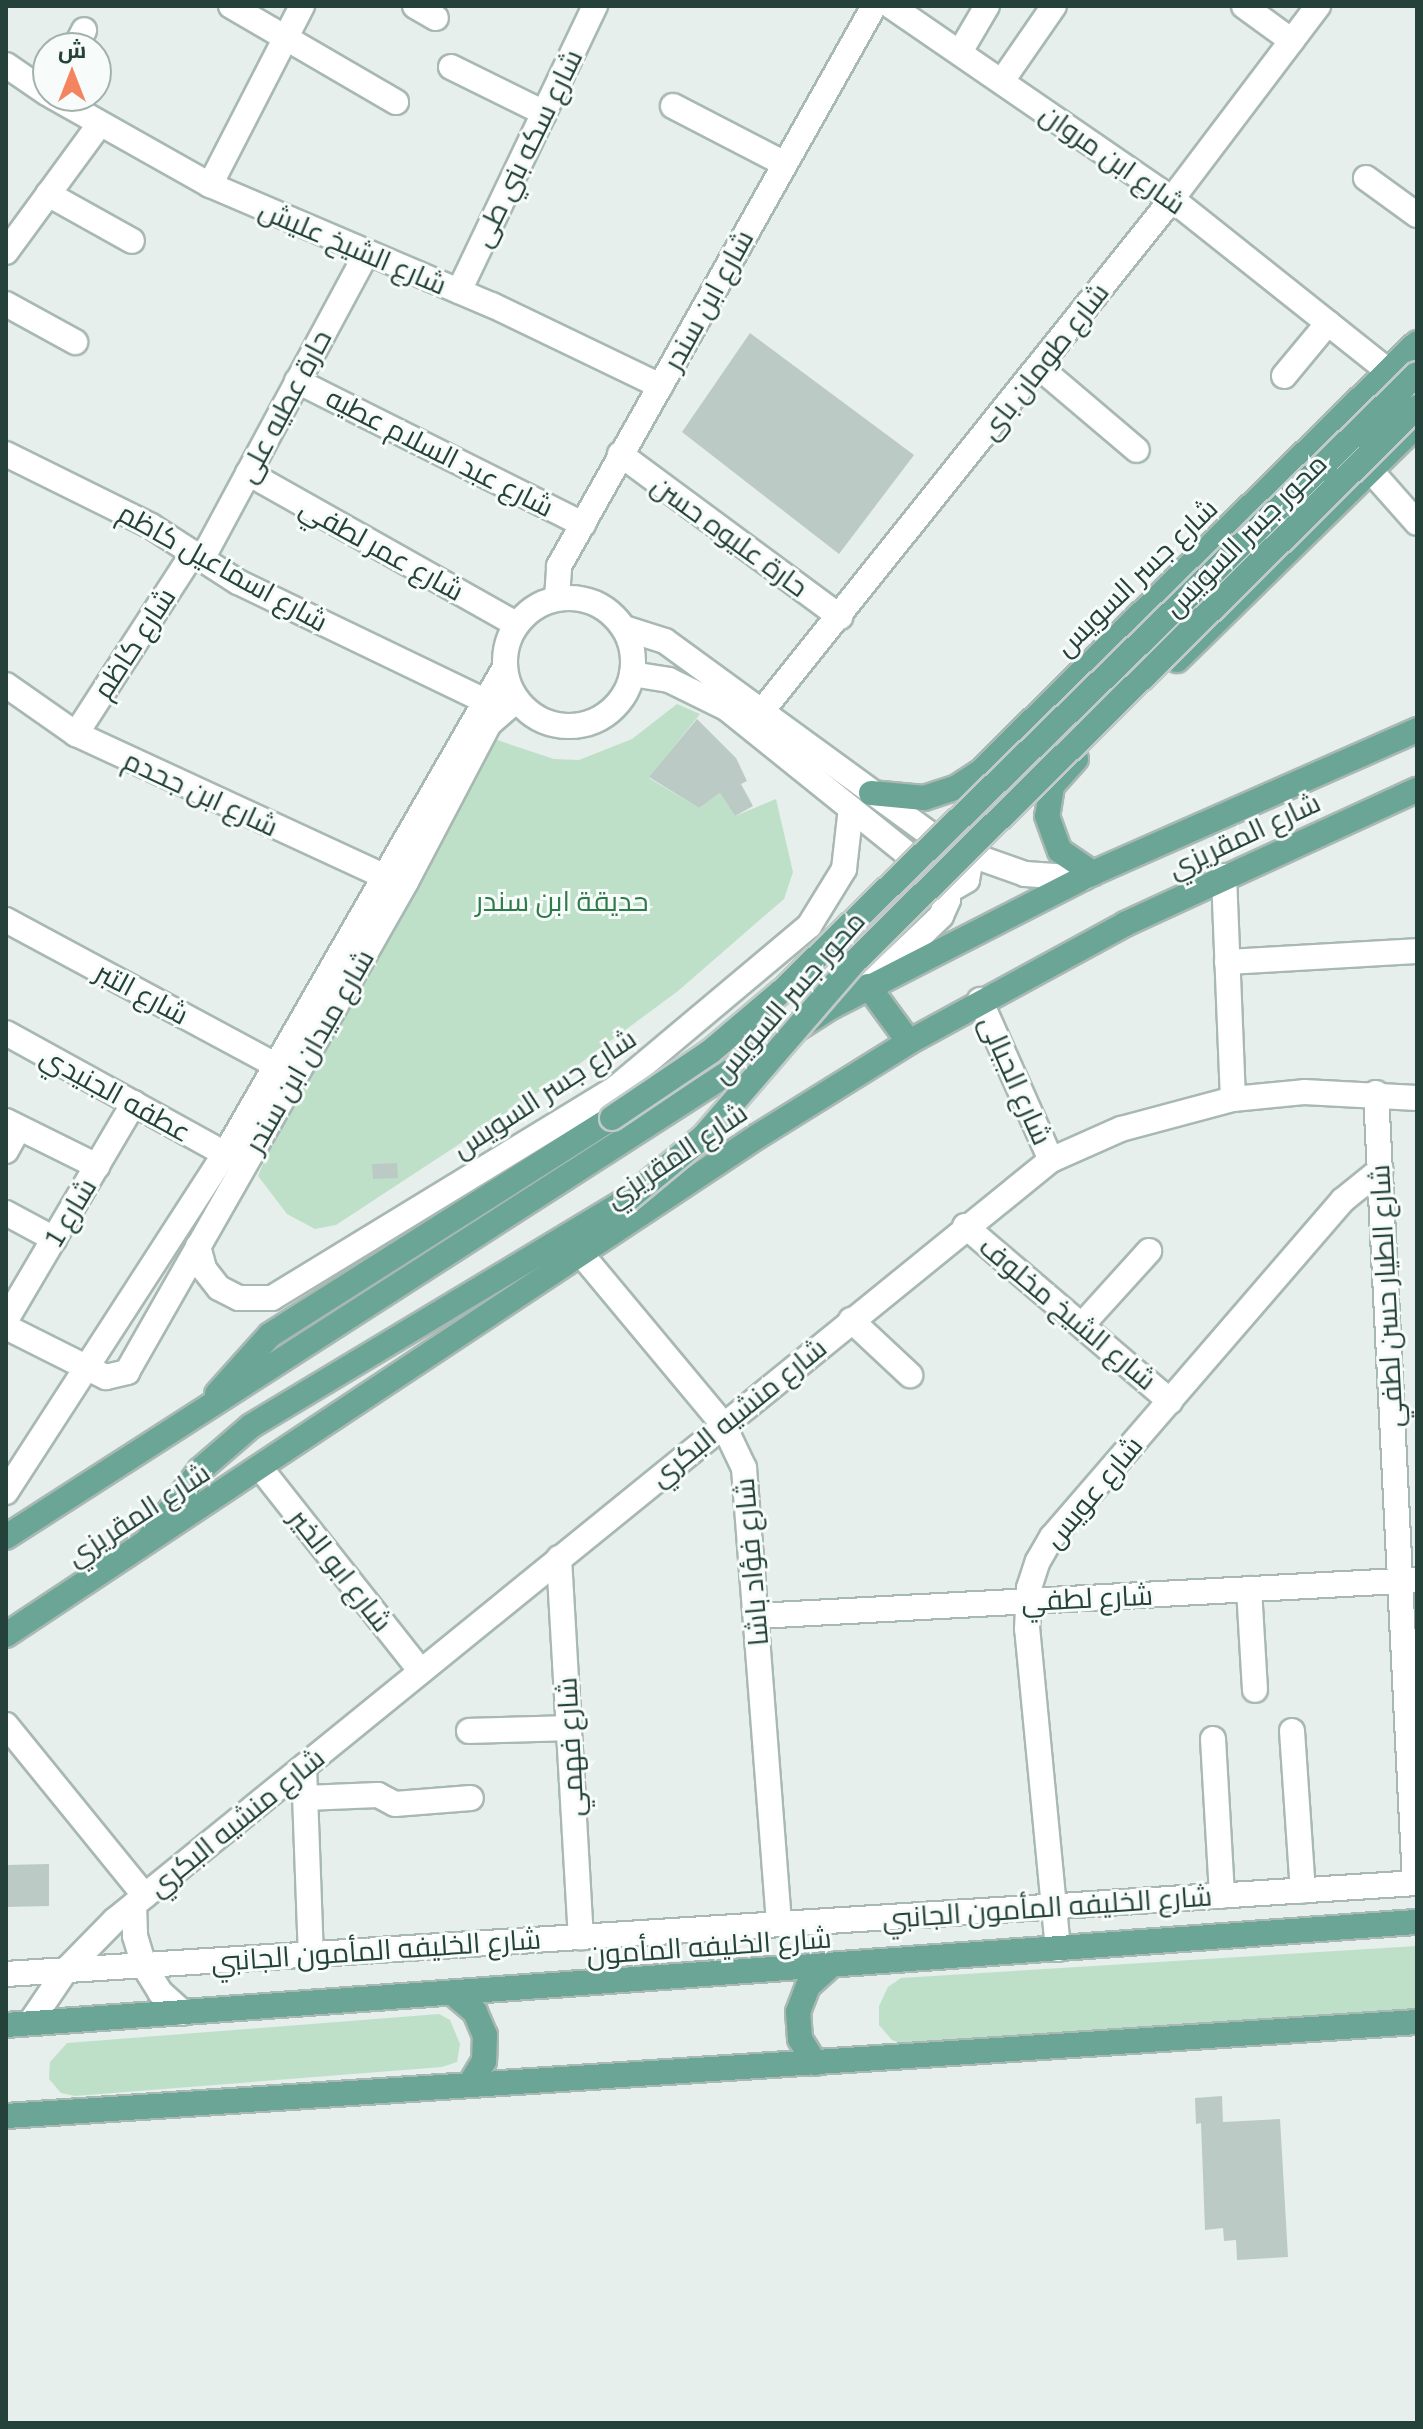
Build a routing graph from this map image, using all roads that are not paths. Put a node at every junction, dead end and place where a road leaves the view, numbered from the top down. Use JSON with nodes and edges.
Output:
{"nodes":[{"id":1,"x":231,"y":6,"type":"edge"},
{"id":2,"x":302,"y":6,"type":"edge"},
{"id":3,"x":595,"y":6,"type":"edge"},
{"id":4,"x":874,"y":6,"type":"edge"},
{"id":5,"x":891,"y":6,"type":"edge"},
{"id":6,"x":987,"y":6,"type":"edge"},
{"id":7,"x":1054,"y":6,"type":"edge"},
{"id":8,"x":1244,"y":6,"type":"edge"},
{"id":9,"x":1318,"y":6,"type":"edge"},
{"id":10,"x":286,"y":38,"type":"junction"},
{"id":11,"x":1292,"y":41,"type":"junction"},
{"id":12,"x":960,"y":52,"type":"junction"},
{"id":13,"x":6,"y":65,"type":"edge"},
{"id":14,"x":451,"y":67,"type":"dead end"},
{"id":15,"x":1002,"y":81,"type":"junction"},
{"id":16,"x":32,"y":83,"type":"edge"},
{"id":17,"x":396,"y":102,"type":"dead end"},
{"id":18,"x":673,"y":106,"type":"dead end"},
{"id":19,"x":78,"y":112,"type":"edge"},
{"id":20,"x":544,"y":113,"type":"junction"},
{"id":21,"x":99,"y":125,"type":"junction"},
{"id":22,"x":785,"y":164,"type":"junction"},
{"id":23,"x":1366,"y":178,"type":"dead end"},
{"id":24,"x":210,"y":185,"type":"junction"},
{"id":25,"x":48,"y":194,"type":"junction"},
{"id":26,"x":1172,"y":199,"type":"junction"},
{"id":27,"x":1417,"y":215,"type":"edge"},
{"id":28,"x":132,"y":241,"type":"dead end"},
{"id":29,"x":6,"y":252,"type":"edge"},
{"id":30,"x":367,"y":253,"type":"junction"},
{"id":31,"x":459,"y":291,"type":"junction"},
{"id":32,"x":6,"y":304,"type":"edge"},
{"id":33,"x":1328,"y":323,"type":"junction"},
{"id":34,"x":75,"y":342,"type":"dead end"},
{"id":35,"x":1417,"y":343,"type":"edge"},
{"id":36,"x":1039,"y":367,"type":"junction"},
{"id":37,"x":1388,"y":371,"type":"junction"},
{"id":38,"x":1417,"y":374,"type":"edge"},
{"id":39,"x":1284,"y":376,"type":"dead end"},
{"id":40,"x":297,"y":381,"type":"junction"},
{"id":41,"x":660,"y":386,"type":"junction"},
{"id":42,"x":1417,"y":407,"type":"edge"},
{"id":43,"x":1417,"y":425,"type":"edge"},
{"id":44,"x":1137,"y":450,"type":"dead end"},
{"id":45,"x":6,"y":454,"type":"edge"},
{"id":46,"x":620,"y":454,"type":"junction"},
{"id":47,"x":1371,"y":471,"type":"junction"},
{"id":48,"x":248,"y":473,"type":"junction"},
{"id":49,"x":1417,"y":523,"type":"edge"},
{"id":50,"x":583,"y":524,"type":"junction"},
{"id":51,"x":197,"y":556,"type":"junction"},
{"id":52,"x":557,"y":598,"type":"junction"},
{"id":53,"x":840,"y":617,"type":"junction"},
{"id":54,"x":516,"y":624,"type":"junction"},
{"id":55,"x":624,"y":628,"type":"junction"},
{"id":56,"x":504,"y":669,"type":"junction"},
{"id":57,"x":632,"y":674,"type":"junction"},
{"id":58,"x":6,"y":685,"type":"edge"},
{"id":59,"x":483,"y":700,"type":"junction"},
{"id":60,"x":517,"y":700,"type":"junction"},
{"id":61,"x":762,"y":711,"type":"junction"},
{"id":62,"x":1417,"y":730,"type":"edge"},
{"id":63,"x":76,"y":734,"type":"junction"},
{"id":64,"x":990,"y":762,"type":"junction"},
{"id":65,"x":1052,"y":786,"type":"junction"},
{"id":66,"x":1417,"y":790,"type":"edge"},
{"id":67,"x":871,"y":793,"type":"junction"},
{"id":68,"x":851,"y":808,"type":"junction"},
{"id":69,"x":971,"y":858,"type":"junction"},
{"id":70,"x":1088,"y":876,"type":"junction"},
{"id":71,"x":1224,"y":876,"type":"junction"},
{"id":72,"x":394,"y":881,"type":"junction"},
{"id":73,"x":948,"y":891,"type":"junction"},
{"id":74,"x":6,"y":920,"type":"edge"},
{"id":75,"x":1417,"y":951,"type":"edge"},
{"id":76,"x":1227,"y":962,"type":"junction"},
{"id":77,"x":868,"y":986,"type":"junction"},
{"id":78,"x":980,"y":1000,"type":"junction"},
{"id":79,"x":6,"y":1033,"type":"edge"},
{"id":80,"x":909,"y":1042,"type":"junction"},
{"id":81,"x":277,"y":1066,"type":"junction"},
{"id":82,"x":1376,"y":1093,"type":"junction"},
{"id":83,"x":1417,"y":1098,"type":"edge"},
{"id":84,"x":1233,"y":1099,"type":"junction"},
{"id":85,"x":134,"y":1103,"type":"junction"},
{"id":86,"x":12,"y":1124,"type":"edge"},
{"id":87,"x":6,"y":1151,"type":"edge"},
{"id":88,"x":225,"y":1154,"type":"junction"},
{"id":89,"x":1051,"y":1160,"type":"junction"},
{"id":90,"x":97,"y":1166,"type":"junction"},
{"id":91,"x":1380,"y":1170,"type":"junction"},
{"id":92,"x":6,"y":1213,"type":"edge"},
{"id":93,"x":965,"y":1226,"type":"junction"},
{"id":94,"x":54,"y":1239,"type":"junction"},
{"id":95,"x":198,"y":1246,"type":"junction"},
{"id":96,"x":1149,"y":1251,"type":"dead end"},
{"id":97,"x":582,"y":1255,"type":"junction"},
{"id":98,"x":6,"y":1320,"type":"edge"},
{"id":99,"x":851,"y":1320,"type":"junction"},
{"id":100,"x":1082,"y":1325,"type":"junction"},
{"id":101,"x":6,"y":1327,"type":"edge"},
{"id":102,"x":90,"y":1369,"type":"junction"},
{"id":103,"x":910,"y":1375,"type":"dead end"},
{"id":104,"x":1170,"y":1401,"type":"junction"},
{"id":105,"x":209,"y":1406,"type":"junction"},
{"id":106,"x":723,"y":1424,"type":"junction"},
{"id":107,"x":262,"y":1470,"type":"junction"},
{"id":108,"x":6,"y":1492,"type":"edge"},
{"id":109,"x":6,"y":1537,"type":"edge"},
{"id":110,"x":145,"y":1546,"type":"junction"},
{"id":111,"x":1417,"y":1550,"type":"edge"},
{"id":112,"x":559,"y":1558,"type":"junction"},
{"id":113,"x":1406,"y":1577,"type":"edge"},
{"id":114,"x":1249,"y":1589,"type":"junction"},
{"id":115,"x":1027,"y":1601,"type":"junction"},
{"id":116,"x":757,"y":1616,"type":"junction"},
{"id":117,"x":6,"y":1635,"type":"edge"},
{"id":118,"x":421,"y":1671,"type":"junction"},
{"id":119,"x":1255,"y":1690,"type":"dead end"},
{"id":120,"x":6,"y":1725,"type":"edge"},
{"id":121,"x":569,"y":1728,"type":"junction"},
{"id":122,"x":469,"y":1731,"type":"dead end"},
{"id":123,"x":1292,"y":1731,"type":"dead end"},
{"id":124,"x":1213,"y":1739,"type":"dead end"},
{"id":125,"x":304,"y":1767,"type":"junction"},
{"id":126,"x":305,"y":1798,"type":"junction"},
{"id":127,"x":471,"y":1798,"type":"dead end"},
{"id":128,"x":1416,"y":1883,"type":"edge"},
{"id":129,"x":1303,"y":1891,"type":"junction"},
{"id":130,"x":1222,"y":1896,"type":"junction"},
{"id":131,"x":140,"y":1901,"type":"junction"},
{"id":132,"x":1054,"y":1907,"type":"junction"},
{"id":133,"x":1417,"y":1922,"type":"edge"},
{"id":134,"x":779,"y":1924,"type":"junction"},
{"id":135,"x":581,"y":1937,"type":"junction"},
{"id":136,"x":1058,"y":1949,"type":"junction"},
{"id":137,"x":311,"y":1955,"type":"junction"},
{"id":138,"x":144,"y":1966,"type":"junction"},
{"id":139,"x":829,"y":1967,"type":"junction"},
{"id":140,"x":66,"y":1970,"type":"junction"},
{"id":141,"x":6,"y":1974,"type":"edge"},
{"id":142,"x":455,"y":1995,"type":"junction"},
{"id":143,"x":183,"y":2013,"type":"junction"},
{"id":144,"x":1417,"y":2022,"type":"edge"},
{"id":145,"x":18,"y":2024,"type":"edge"},
{"id":146,"x":815,"y":2063,"type":"junction"},
{"id":147,"x":471,"y":2083,"type":"junction"},
{"id":148,"x":6,"y":2116,"type":"edge"}],
"edges":[{"from":1,"to":10,"type":"street"},
{"from":2,"to":10,"type":"street"},
{"from":3,"to":20,"type":"street","name":"شارع سكه بني طى"},
{"from":4,"to":22,"type":"street","name":"شارع ابن سندر"},
{"from":5,"to":12,"type":"street","name":"شارع ابن مروان"},
{"from":6,"to":12,"type":"street"},
{"from":7,"to":15,"type":"street"},
{"from":8,"to":11,"type":"street"},
{"from":9,"to":11,"type":"street","name":"شارع طومان باى"},
{"from":10,"to":17,"type":"street"},
{"from":10,"to":24,"type":"street"},
{"from":11,"to":26,"type":"street","name":"شارع طومان باى"},
{"from":12,"to":15,"type":"street","name":"شارع ابن مروان"},
{"from":13,"to":16,"type":"street","name":"شارع الشيخ عليش"},
{"from":14,"to":20,"type":"street"},
{"from":15,"to":26,"type":"street","name":"شارع ابن مروان"},
{"from":18,"to":22,"type":"street"},
{"from":19,"to":21,"type":"street","name":"شارع الشيخ عليش"},
{"from":20,"to":31,"type":"street","name":"شارع سكه بني طى"},
{"from":21,"to":24,"type":"street","name":"شارع الشيخ عليش"},
{"from":21,"to":25,"type":"street"},
{"from":22,"to":41,"type":"street","name":"شارع ابن سندر"},
{"from":23,"to":27,"type":"street"},
{"from":24,"to":30,"type":"street","name":"شارع الشيخ عليش"},
{"from":25,"to":28,"type":"street"},
{"from":25,"to":29,"type":"street"},
{"from":26,"to":33,"type":"street","name":"شارع ابن مروان"},
{"from":26,"to":36,"type":"street","name":"شارع طومان باى"},
{"from":30,"to":31,"type":"street","name":"شارع الشيخ عليش"},
{"from":30,"to":40,"type":"street","name":"حارة عطيه على"},
{"from":31,"to":41,"type":"street","name":"شارع الشيخ عليش"},
{"from":32,"to":34,"type":"street"},
{"from":33,"to":37,"type":"street","name":"شارع ابن مروان"},
{"from":33,"to":39,"type":"street"},
{"from":35,"to":37,"type":"main road","name":"شارع جسر السويس"},
{"from":36,"to":44,"type":"street"},
{"from":36,"to":53,"type":"street","name":"شارع طومان باى"},
{"from":37,"to":64,"type":"main road","name":"شارع جسر السويس"},
{"from":38,"to":105,"type":"main road","name":"محور جسر السويس","bridge":true},
{"from":40,"to":48,"type":"street","name":"حارة عطيه على"},
{"from":40,"to":50,"type":"street","name":"شارع عبد السلام عطيه"},
{"from":41,"to":46,"type":"street","name":"شارع ابن سندر"},
{"from":42,"to":110,"type":"main road","name":"محور جسر السويس","bridge":true},
{"from":43,"to":47,"type":"main road"},
{"from":45,"to":51,"type":"street","name":"شارع اسماعيل كاظم"},
{"from":46,"to":50,"type":"street","name":"شارع ابن سندر"},
{"from":46,"to":53,"type":"street","name":"حارة عليوه حسن"},
{"from":47,"to":49,"type":"street"},
{"from":47,"to":65,"type":"main road"},
{"from":48,"to":51,"type":"street","name":"حارة عطيه على"},
{"from":48,"to":54,"type":"street","name":"شارع عمر لطفي"},
{"from":50,"to":52,"type":"street","name":"شارع ابن سندر"},
{"from":51,"to":59,"type":"street","name":"شارع اسماعيل كاظم"},
{"from":51,"to":63,"type":"street","name":"شارع كاظم"},
{"from":52,"to":54,"type":"street"},
{"from":52,"to":55,"type":"street"},
{"from":53,"to":61,"type":"street","name":"شارع طومان باى"},
{"from":54,"to":56,"type":"street"},
{"from":55,"to":57,"type":"street"},
{"from":55,"to":61,"type":"street"},
{"from":56,"to":59,"type":"street","name":"شارع ميدان ابن سندر"},
{"from":56,"to":60,"type":"street"},
{"from":57,"to":60,"type":"street"},
{"from":57,"to":68,"type":"street"},
{"from":58,"to":63,"type":"street","name":"شارع ابن جحدم"},
{"from":59,"to":72,"type":"street","name":"شارع ميدان ابن سندر"},
{"from":60,"to":72,"type":"street","name":"شارع ميدان ابن سندر"},
{"from":61,"to":67,"type":"street"},
{"from":62,"to":70,"type":"main road","name":"شارع المقريزي"},
{"from":63,"to":72,"type":"street","name":"شارع ابن جحدم"},
{"from":64,"to":65,"type":"main road"},
{"from":64,"to":67,"type":"main road","name":"شارع جسر السويس"},
{"from":65,"to":70,"type":"main road"},
{"from":66,"to":71,"type":"main road","name":"شارع المقريزي"},
{"from":67,"to":69,"type":"street"},
{"from":68,"to":73,"type":"street"},
{"from":68,"to":95,"type":"street","name":"شارع جسر السويس"},
{"from":69,"to":70,"type":"street"},
{"from":69,"to":73,"type":"street"},
{"from":70,"to":77,"type":"main road","name":"شارع المقريزي"},
{"from":71,"to":76,"type":"street"},
{"from":71,"to":78,"type":"main road","name":"شارع المقريزي"},
{"from":72,"to":81,"type":"street","name":"شارع ميدان ابن سندر"},
{"from":72,"to":95,"type":"street","name":"شارع ميدان ابن سندر"},
{"from":73,"to":77,"type":"street"},
{"from":74,"to":81,"type":"street","name":"شارع التبر"},
{"from":75,"to":76,"type":"street"},
{"from":76,"to":84,"type":"street"},
{"from":77,"to":80,"type":"main road"},
{"from":77,"to":105,"type":"main road","name":"شارع المقريزي"},
{"from":78,"to":80,"type":"main road","name":"شارع المقريزي"},
{"from":78,"to":89,"type":"street","name":"شارع الجبالى"},
{"from":79,"to":85,"type":"street","name":"عطفه الجنيدي"},
{"from":80,"to":97,"type":"main road","name":"شارع المقريزي"},
{"from":81,"to":88,"type":"street","name":"شارع ميدان ابن سندر"},
{"from":82,"to":83,"type":"street","name":"شارع منشيه البكري"},
{"from":82,"to":84,"type":"street","name":"شارع منشيه البكري"},
{"from":82,"to":91,"type":"street","name":"شارع الطيار حسن لطفي"},
{"from":84,"to":89,"type":"street","name":"شارع منشيه البكري"},
{"from":85,"to":88,"type":"street","name":"عطفه الجنيدي"},
{"from":85,"to":90,"type":"street","name":"شارع 1"},
{"from":86,"to":87,"type":"street"},
{"from":86,"to":90,"type":"street"},
{"from":88,"to":102,"type":"street","name":"شارع ميدان ابن سندر"},
{"from":89,"to":93,"type":"street","name":"شارع منشيه البكري"},
{"from":90,"to":94,"type":"street","name":"شارع 1"},
{"from":91,"to":104,"type":"street","name":"شارع عويس"},
{"from":91,"to":113,"type":"street","name":"شارع الطيار حسن لطفي"},
{"from":92,"to":94,"type":"street"},
{"from":93,"to":99,"type":"street","name":"شارع منشيه البكري"},
{"from":93,"to":100,"type":"street","name":"شارع الشيخ مخلوف"},
{"from":94,"to":98,"type":"street","name":"شارع 1"},
{"from":95,"to":102,"type":"street","name":"شارع ميدان ابن سندر"},
{"from":96,"to":100,"type":"street"},
{"from":97,"to":106,"type":"street","name":"شارع فؤاد باشا"},
{"from":97,"to":107,"type":"main road","name":"شارع المقريزي"},
{"from":99,"to":103,"type":"street"},
{"from":99,"to":106,"type":"street","name":"شارع منشيه البكري"},
{"from":100,"to":104,"type":"street","name":"شارع الشيخ مخلوف"},
{"from":101,"to":102,"type":"street"},
{"from":102,"to":108,"type":"street","name":"شارع ميدان ابن سندر"},
{"from":104,"to":115,"type":"street","name":"شارع عويس"},
{"from":105,"to":109,"type":"main road","name":"شارع المقريزي"},
{"from":106,"to":112,"type":"street","name":"شارع منشيه البكري"},
{"from":106,"to":116,"type":"street","name":"شارع فؤاد باشا"},
{"from":107,"to":110,"type":"main road","name":"شارع المقريزي"},
{"from":107,"to":118,"type":"street","name":"شارع ابو الخير"},
{"from":110,"to":117,"type":"main road","name":"شارع المقريزي"},
{"from":111,"to":113,"type":"street"},
{"from":112,"to":118,"type":"street","name":"شارع منشيه البكري"},
{"from":112,"to":121,"type":"street","name":"شارع فهمي"},
{"from":113,"to":114,"type":"street","name":"شارع لطفي"},
{"from":113,"to":128,"type":"street","name":"شارع الطيار حسن لطفي"},
{"from":114,"to":115,"type":"street","name":"شارع لطفي"},
{"from":114,"to":119,"type":"street"},
{"from":115,"to":116,"type":"street","name":"شارع لطفي"},
{"from":115,"to":132,"type":"street","name":"شارع عويس"},
{"from":116,"to":134,"type":"street","name":"شارع فؤاد باشا"},
{"from":118,"to":125,"type":"street","name":"شارع منشيه البكري"},
{"from":120,"to":131,"type":"street"},
{"from":121,"to":122,"type":"street"},
{"from":121,"to":135,"type":"street","name":"شارع فهمي"},
{"from":123,"to":129,"type":"street"},
{"from":124,"to":130,"type":"street"},
{"from":125,"to":126,"type":"street"},
{"from":125,"to":131,"type":"street","name":"شارع منشيه البكري"},
{"from":126,"to":127,"type":"street"},
{"from":126,"to":137,"type":"street"},
{"from":128,"to":129,"type":"street","name":"شارع الخليفه المأمون الجانبي"},
{"from":129,"to":130,"type":"street","name":"شارع الخليفه المأمون الجانبي"},
{"from":130,"to":132,"type":"street","name":"شارع الخليفه المأمون الجانبي"},
{"from":131,"to":138,"type":"street","name":"شارع منشيه البكري"},
{"from":131,"to":140,"type":"street","name":"شارع منشيه البكري"},
{"from":132,"to":134,"type":"street","name":"شارع الخليفه المأمون الجانبي"},
{"from":132,"to":136,"type":"street","name":"شارع عويس"},
{"from":133,"to":136,"type":"main road","name":"شارع الخليفه المأمون"},
{"from":134,"to":135,"type":"street","name":"شارع الخليفه المأمون الجانبي"},
{"from":135,"to":137,"type":"street","name":"شارع الخليفه المأمون الجانبي"},
{"from":136,"to":139,"type":"main road","name":"شارع الخليفه المأمون"},
{"from":137,"to":138,"type":"street","name":"شارع الخليفه المأمون الجانبي"},
{"from":138,"to":140,"type":"street","name":"شارع الخليفه المأمون الجانبي"},
{"from":138,"to":143,"type":"street","name":"شارع منشيه البكري"},
{"from":139,"to":142,"type":"main road","name":"شارع الخليفه المأمون"},
{"from":139,"to":146,"type":"main road"},
{"from":140,"to":141,"type":"street","name":"شارع الخليفه المأمون الجانبي"},
{"from":140,"to":145,"type":"street","name":"شارع منشيه البكري"},
{"from":142,"to":143,"type":"main road","name":"شارع الخليفه المأمون"},
{"from":142,"to":147,"type":"main road"},
{"from":143,"to":145,"type":"main road","name":"شارع الخليفه المأمون"},
{"from":144,"to":146,"type":"main road"},
{"from":146,"to":147,"type":"main road"},
{"from":147,"to":148,"type":"main road"}]}
